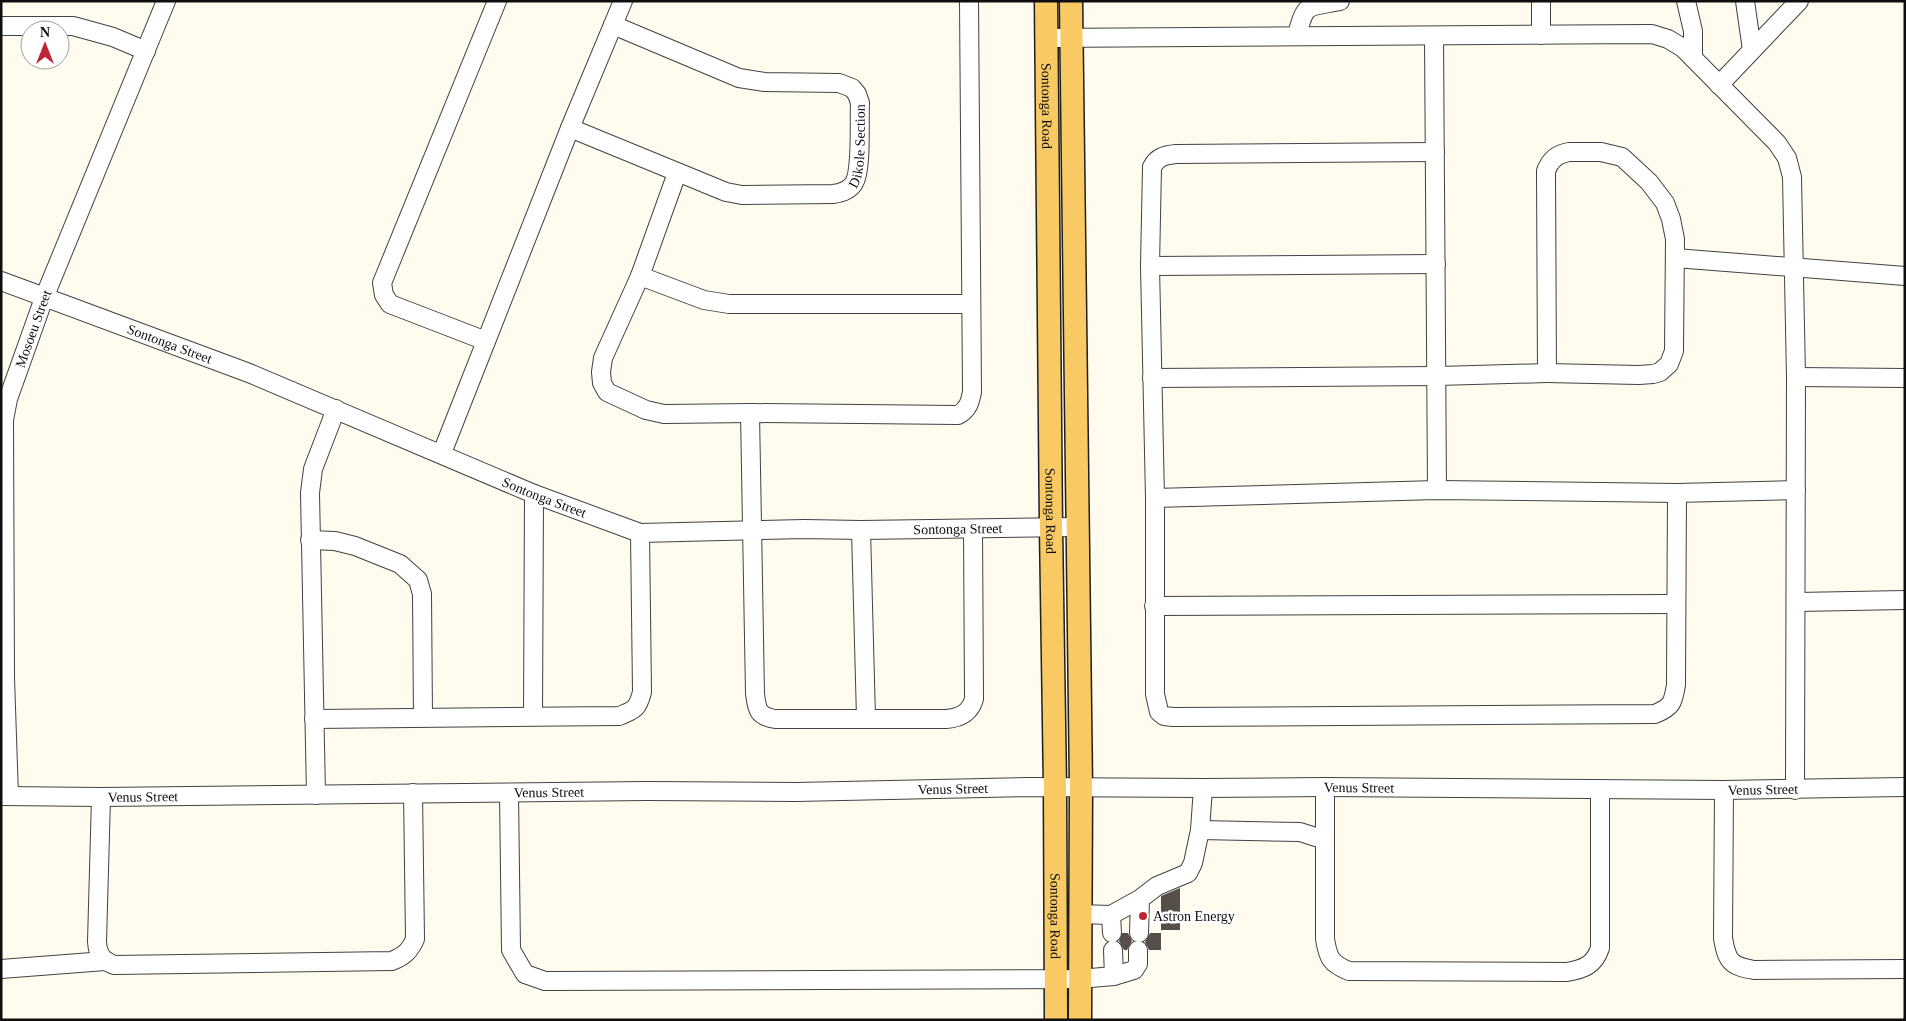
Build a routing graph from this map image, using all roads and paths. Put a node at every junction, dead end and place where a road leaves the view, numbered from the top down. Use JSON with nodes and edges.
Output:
{"nodes":[{"id":1,"x":166,"y":1,"type":"edge"},
{"id":2,"x":497,"y":1,"type":"edge"},
{"id":3,"x":622,"y":1,"type":"edge"},
{"id":4,"x":969,"y":1,"type":"edge"},
{"id":5,"x":1046,"y":1,"type":"edge"},
{"id":6,"x":1071,"y":1,"type":"edge"},
{"id":7,"x":1340,"y":1,"type":"edge"},
{"id":8,"x":1541,"y":1,"type":"edge"},
{"id":9,"x":1686,"y":1,"type":"edge"},
{"id":10,"x":1745,"y":1,"type":"edge"},
{"id":11,"x":1799,"y":1,"type":"edge"},
{"id":12,"x":613,"y":25,"type":"junction"},
{"id":13,"x":1,"y":26,"type":"edge"},
{"id":14,"x":1297,"y":35,"type":"junction"},
{"id":15,"x":1541,"y":35,"type":"junction"},
{"id":16,"x":1434,"y":36,"type":"junction"},
{"id":17,"x":1046,"y":38,"type":"junction"},
{"id":18,"x":1071,"y":38,"type":"junction"},
{"id":19,"x":1752,"y":50,"type":"junction"},
{"id":20,"x":146,"y":51,"type":"junction"},
{"id":21,"x":1693,"y":58,"type":"junction"},
{"id":22,"x":1719,"y":85,"type":"junction"},
{"id":23,"x":570,"y":128,"type":"junction"},
{"id":24,"x":1434,"y":152,"type":"junction"},
{"id":25,"x":677,"y":173,"type":"junction"},
{"id":26,"x":1675,"y":258,"type":"junction"},
{"id":27,"x":1436,"y":264,"type":"junction"},
{"id":28,"x":1150,"y":266,"type":"junction"},
{"id":29,"x":1795,"y":266,"type":"junction"},
{"id":30,"x":640,"y":276,"type":"junction"},
{"id":31,"x":1905,"y":276,"type":"edge"},
{"id":32,"x":1,"y":281,"type":"edge"},
{"id":33,"x":44,"y":298,"type":"junction"},
{"id":34,"x":971,"y":304,"type":"junction"},
{"id":35,"x":486,"y":342,"type":"junction"},
{"id":36,"x":1547,"y":373,"type":"junction"},
{"id":37,"x":1438,"y":376,"type":"junction"},
{"id":38,"x":1796,"y":377,"type":"junction"},
{"id":39,"x":1152,"y":378,"type":"junction"},
{"id":40,"x":1905,"y":378,"type":"edge"},
{"id":41,"x":336,"y":409,"type":"junction"},
{"id":42,"x":750,"y":413,"type":"junction"},
{"id":43,"x":442,"y":453,"type":"junction"},
{"id":44,"x":1437,"y":490,"type":"junction"},
{"id":45,"x":1796,"y":490,"type":"junction"},
{"id":46,"x":1677,"y":493,"type":"junction"},
{"id":47,"x":534,"y":494,"type":"junction"},
{"id":48,"x":1155,"y":498,"type":"junction"},
{"id":49,"x":1051,"y":528,"type":"junction"},
{"id":50,"x":1077,"y":528,"type":"junction"},
{"id":51,"x":973,"y":529,"type":"junction"},
{"id":52,"x":861,"y":530,"type":"junction"},
{"id":53,"x":751,"y":531,"type":"junction"},
{"id":54,"x":640,"y":533,"type":"junction"},
{"id":55,"x":310,"y":540,"type":"junction"},
{"id":56,"x":1905,"y":600,"type":"edge"},
{"id":57,"x":1797,"y":602,"type":"junction"},
{"id":58,"x":1676,"y":604,"type":"junction"},
{"id":59,"x":1154,"y":606,"type":"junction"},
{"id":60,"x":3,"y":678,"type":"edge"},
{"id":61,"x":533,"y":716,"type":"junction"},
{"id":62,"x":423,"y":717,"type":"junction"},
{"id":63,"x":866,"y":718,"type":"junction"},
{"id":64,"x":314,"y":719,"type":"junction"},
{"id":65,"x":1055,"y":787,"type":"junction"},
{"id":66,"x":1080,"y":787,"type":"junction"},
{"id":67,"x":1325,"y":787,"type":"junction"},
{"id":68,"x":1905,"y":787,"type":"edge"},
{"id":69,"x":1203,"y":788,"type":"junction"},
{"id":70,"x":1600,"y":790,"type":"junction"},
{"id":71,"x":1724,"y":790,"type":"junction"},
{"id":72,"x":1795,"y":790,"type":"junction"},
{"id":73,"x":509,"y":792,"type":"junction"},
{"id":74,"x":414,"y":793,"type":"junction"},
{"id":75,"x":316,"y":795,"type":"junction"},
{"id":76,"x":5,"y":796,"type":"edge"},
{"id":77,"x":101,"y":797,"type":"junction"},
{"id":78,"x":1200,"y":830,"type":"junction"},
{"id":79,"x":1325,"y":840,"type":"junction"},
{"id":80,"x":1140,"y":899,"type":"junction"},
{"id":81,"x":1079,"y":914,"type":"junction"},
{"id":82,"x":1111,"y":915,"type":"junction"},
{"id":83,"x":104,"y":961,"type":"junction"},
{"id":84,"x":1,"y":969,"type":"edge"},
{"id":85,"x":1905,"y":969,"type":"edge"},
{"id":86,"x":1114,"y":976,"type":"junction"},
{"id":87,"x":1056,"y":979,"type":"junction"},
{"id":88,"x":1079,"y":979,"type":"junction"},
{"id":89,"x":1056,"y":1020,"type":"edge"},
{"id":90,"x":1080,"y":1020,"type":"edge"}],
"edges":[{"from":1,"to":20,"type":"street","name":"Mosoeu Street"},
{"from":2,"to":35,"type":"street"},
{"from":3,"to":12,"type":"street"},
{"from":4,"to":34,"type":"street"},
{"from":5,"to":17,"type":"main road","name":"Sontonga Road"},
{"from":6,"to":18,"type":"main road","name":"Sontonga Road"},
{"from":7,"to":14,"type":"street"},
{"from":8,"to":15,"type":"street"},
{"from":9,"to":21,"type":"street"},
{"from":10,"to":19,"type":"street"},
{"from":11,"to":19,"type":"street"},
{"from":12,"to":23,"type":"street"},
{"from":12,"to":25,"type":"street","name":"Dikole Section"},
{"from":13,"to":20,"type":"street"},
{"from":14,"to":16,"type":"street"},
{"from":14,"to":18,"type":"street"},
{"from":15,"to":16,"type":"street"},
{"from":15,"to":21,"type":"street"},
{"from":16,"to":24,"type":"street"},
{"from":17,"to":18,"type":"street"},
{"from":17,"to":49,"type":"main road","name":"Sontonga Road"},
{"from":18,"to":50,"type":"main road","name":"Sontonga Road"},
{"from":19,"to":22,"type":"street"},
{"from":20,"to":33,"type":"street","name":"Mosoeu Street"},
{"from":21,"to":22,"type":"street"},
{"from":22,"to":29,"type":"street"},
{"from":23,"to":25,"type":"street","name":"Dikole Section"},
{"from":23,"to":35,"type":"street"},
{"from":24,"to":27,"type":"street"},
{"from":24,"to":28,"type":"street"},
{"from":25,"to":30,"type":"street"},
{"from":26,"to":29,"type":"street"},
{"from":26,"to":36,"type":"street"},
{"from":26,"to":36,"type":"street"},
{"from":27,"to":28,"type":"street"},
{"from":27,"to":37,"type":"street"},
{"from":28,"to":39,"type":"street"},
{"from":29,"to":31,"type":"street"},
{"from":29,"to":38,"type":"street"},
{"from":30,"to":34,"type":"street"},
{"from":30,"to":42,"type":"street"},
{"from":32,"to":33,"type":"street","name":"Sontonga Street"},
{"from":33,"to":41,"type":"street","name":"Sontonga Street"},
{"from":33,"to":60,"type":"street","name":"Mosoeu Street"},
{"from":34,"to":42,"type":"street"},
{"from":35,"to":43,"type":"street"},
{"from":36,"to":37,"type":"street"},
{"from":37,"to":39,"type":"street"},
{"from":37,"to":44,"type":"street"},
{"from":38,"to":40,"type":"street"},
{"from":38,"to":45,"type":"street"},
{"from":39,"to":48,"type":"street"},
{"from":41,"to":43,"type":"street","name":"Sontonga Street"},
{"from":41,"to":55,"type":"street"},
{"from":42,"to":53,"type":"street"},
{"from":43,"to":47,"type":"street","name":"Sontonga Street"},
{"from":44,"to":46,"type":"street"},
{"from":44,"to":48,"type":"street"},
{"from":45,"to":46,"type":"street"},
{"from":45,"to":57,"type":"street"},
{"from":46,"to":58,"type":"street"},
{"from":47,"to":54,"type":"street","name":"Sontonga Street"},
{"from":47,"to":61,"type":"street"},
{"from":48,"to":59,"type":"street"},
{"from":49,"to":50,"type":"street","name":"Sontonga Street"},
{"from":49,"to":51,"type":"street","name":"Sontonga Street"},
{"from":49,"to":65,"type":"main road","name":"Sontonga Road"},
{"from":50,"to":66,"type":"main road","name":"Sontonga Road"},
{"from":51,"to":52,"type":"street","name":"Sontonga Street"},
{"from":51,"to":63,"type":"street"},
{"from":52,"to":53,"type":"street","name":"Sontonga Street"},
{"from":52,"to":63,"type":"street"},
{"from":53,"to":54,"type":"street","name":"Sontonga Street"},
{"from":53,"to":63,"type":"street"},
{"from":54,"to":61,"type":"street"},
{"from":55,"to":62,"type":"street"},
{"from":55,"to":64,"type":"street"},
{"from":56,"to":57,"type":"street"},
{"from":57,"to":72,"type":"street"},
{"from":58,"to":59,"type":"street"},
{"from":58,"to":59,"type":"street"},
{"from":60,"to":76,"type":"street","name":"Mosoeu Street"},
{"from":61,"to":62,"type":"street"},
{"from":62,"to":64,"type":"street"},
{"from":64,"to":75,"type":"street"},
{"from":65,"to":66,"type":"street","name":"Venus Street"},
{"from":65,"to":73,"type":"street","name":"Venus Street"},
{"from":65,"to":87,"type":"main road","name":"Sontonga Road"},
{"from":66,"to":69,"type":"street","name":"Venus Street"},
{"from":66,"to":81,"type":"main road","name":"Sontonga Road"},
{"from":67,"to":69,"type":"street","name":"Venus Street"},
{"from":67,"to":70,"type":"street","name":"Venus Street"},
{"from":67,"to":79,"type":"street"},
{"from":68,"to":72,"type":"street","name":"Venus Street"},
{"from":69,"to":78,"type":"street"},
{"from":70,"to":71,"type":"street","name":"Venus Street"},
{"from":70,"to":79,"type":"street"},
{"from":71,"to":72,"type":"street","name":"Venus Street"},
{"from":71,"to":85,"type":"street"},
{"from":73,"to":74,"type":"street","name":"Venus Street"},
{"from":73,"to":87,"type":"street"},
{"from":74,"to":75,"type":"street","name":"Venus Street"},
{"from":74,"to":83,"type":"street"},
{"from":75,"to":77,"type":"street","name":"Venus Street"},
{"from":76,"to":77,"type":"street","name":"Venus Street"},
{"from":77,"to":83,"type":"street"},
{"from":78,"to":79,"type":"street"},
{"from":78,"to":80,"type":"street"},
{"from":80,"to":82,"type":"street"},
{"from":80,"to":86,"type":"street"},
{"from":81,"to":82,"type":"street"},
{"from":81,"to":88,"type":"main road","name":"Sontonga Road"},
{"from":82,"to":86,"type":"street"},
{"from":83,"to":84,"type":"street"},
{"from":86,"to":88,"type":"street"},
{"from":87,"to":88,"type":"street"},
{"from":87,"to":89,"type":"main road","name":"Sontonga Road"},
{"from":88,"to":90,"type":"main road","name":"Sontonga Road"}]}
